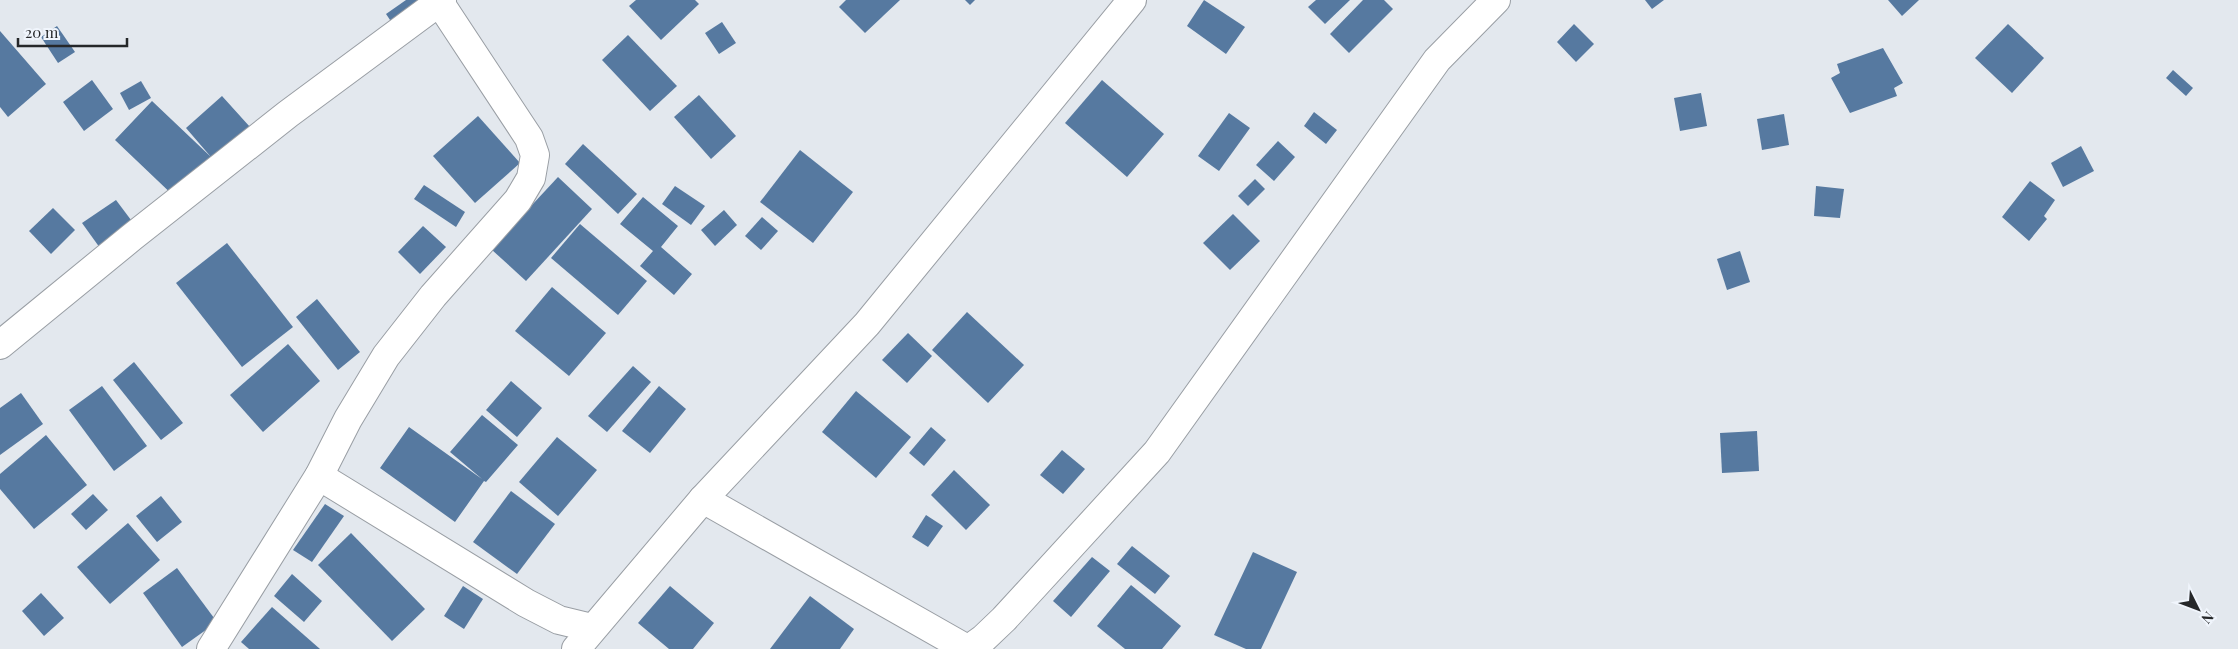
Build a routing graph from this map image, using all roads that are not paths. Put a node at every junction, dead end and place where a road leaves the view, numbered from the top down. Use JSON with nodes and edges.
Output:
{"nodes":[{"id":1,"x":1132,"y":0,"type":"edge"},
{"id":2,"x":1496,"y":0,"type":"edge"},
{"id":3,"x":440,"y":1,"type":"edge"},
{"id":4,"x":0,"y":346,"type":"edge"},
{"id":5,"x":319,"y":476,"type":"junction"},
{"id":6,"x":702,"y":499,"type":"junction"},
{"id":7,"x":592,"y":628,"type":"junction"},
{"id":8,"x":211,"y":649,"type":"edge"},
{"id":9,"x":576,"y":649,"type":"edge"},
{"id":10,"x":968,"y":649,"type":"edge"}],
"edges":[{"from":1,"to":6,"type":"street"},
{"from":2,"to":10,"type":"street"},
{"from":3,"to":4,"type":"street"},
{"from":3,"to":5,"type":"street"},
{"from":5,"to":7,"type":"street"},
{"from":5,"to":8,"type":"street"},
{"from":6,"to":7,"type":"street"},
{"from":6,"to":10,"type":"street"},
{"from":7,"to":9,"type":"street"}]}
